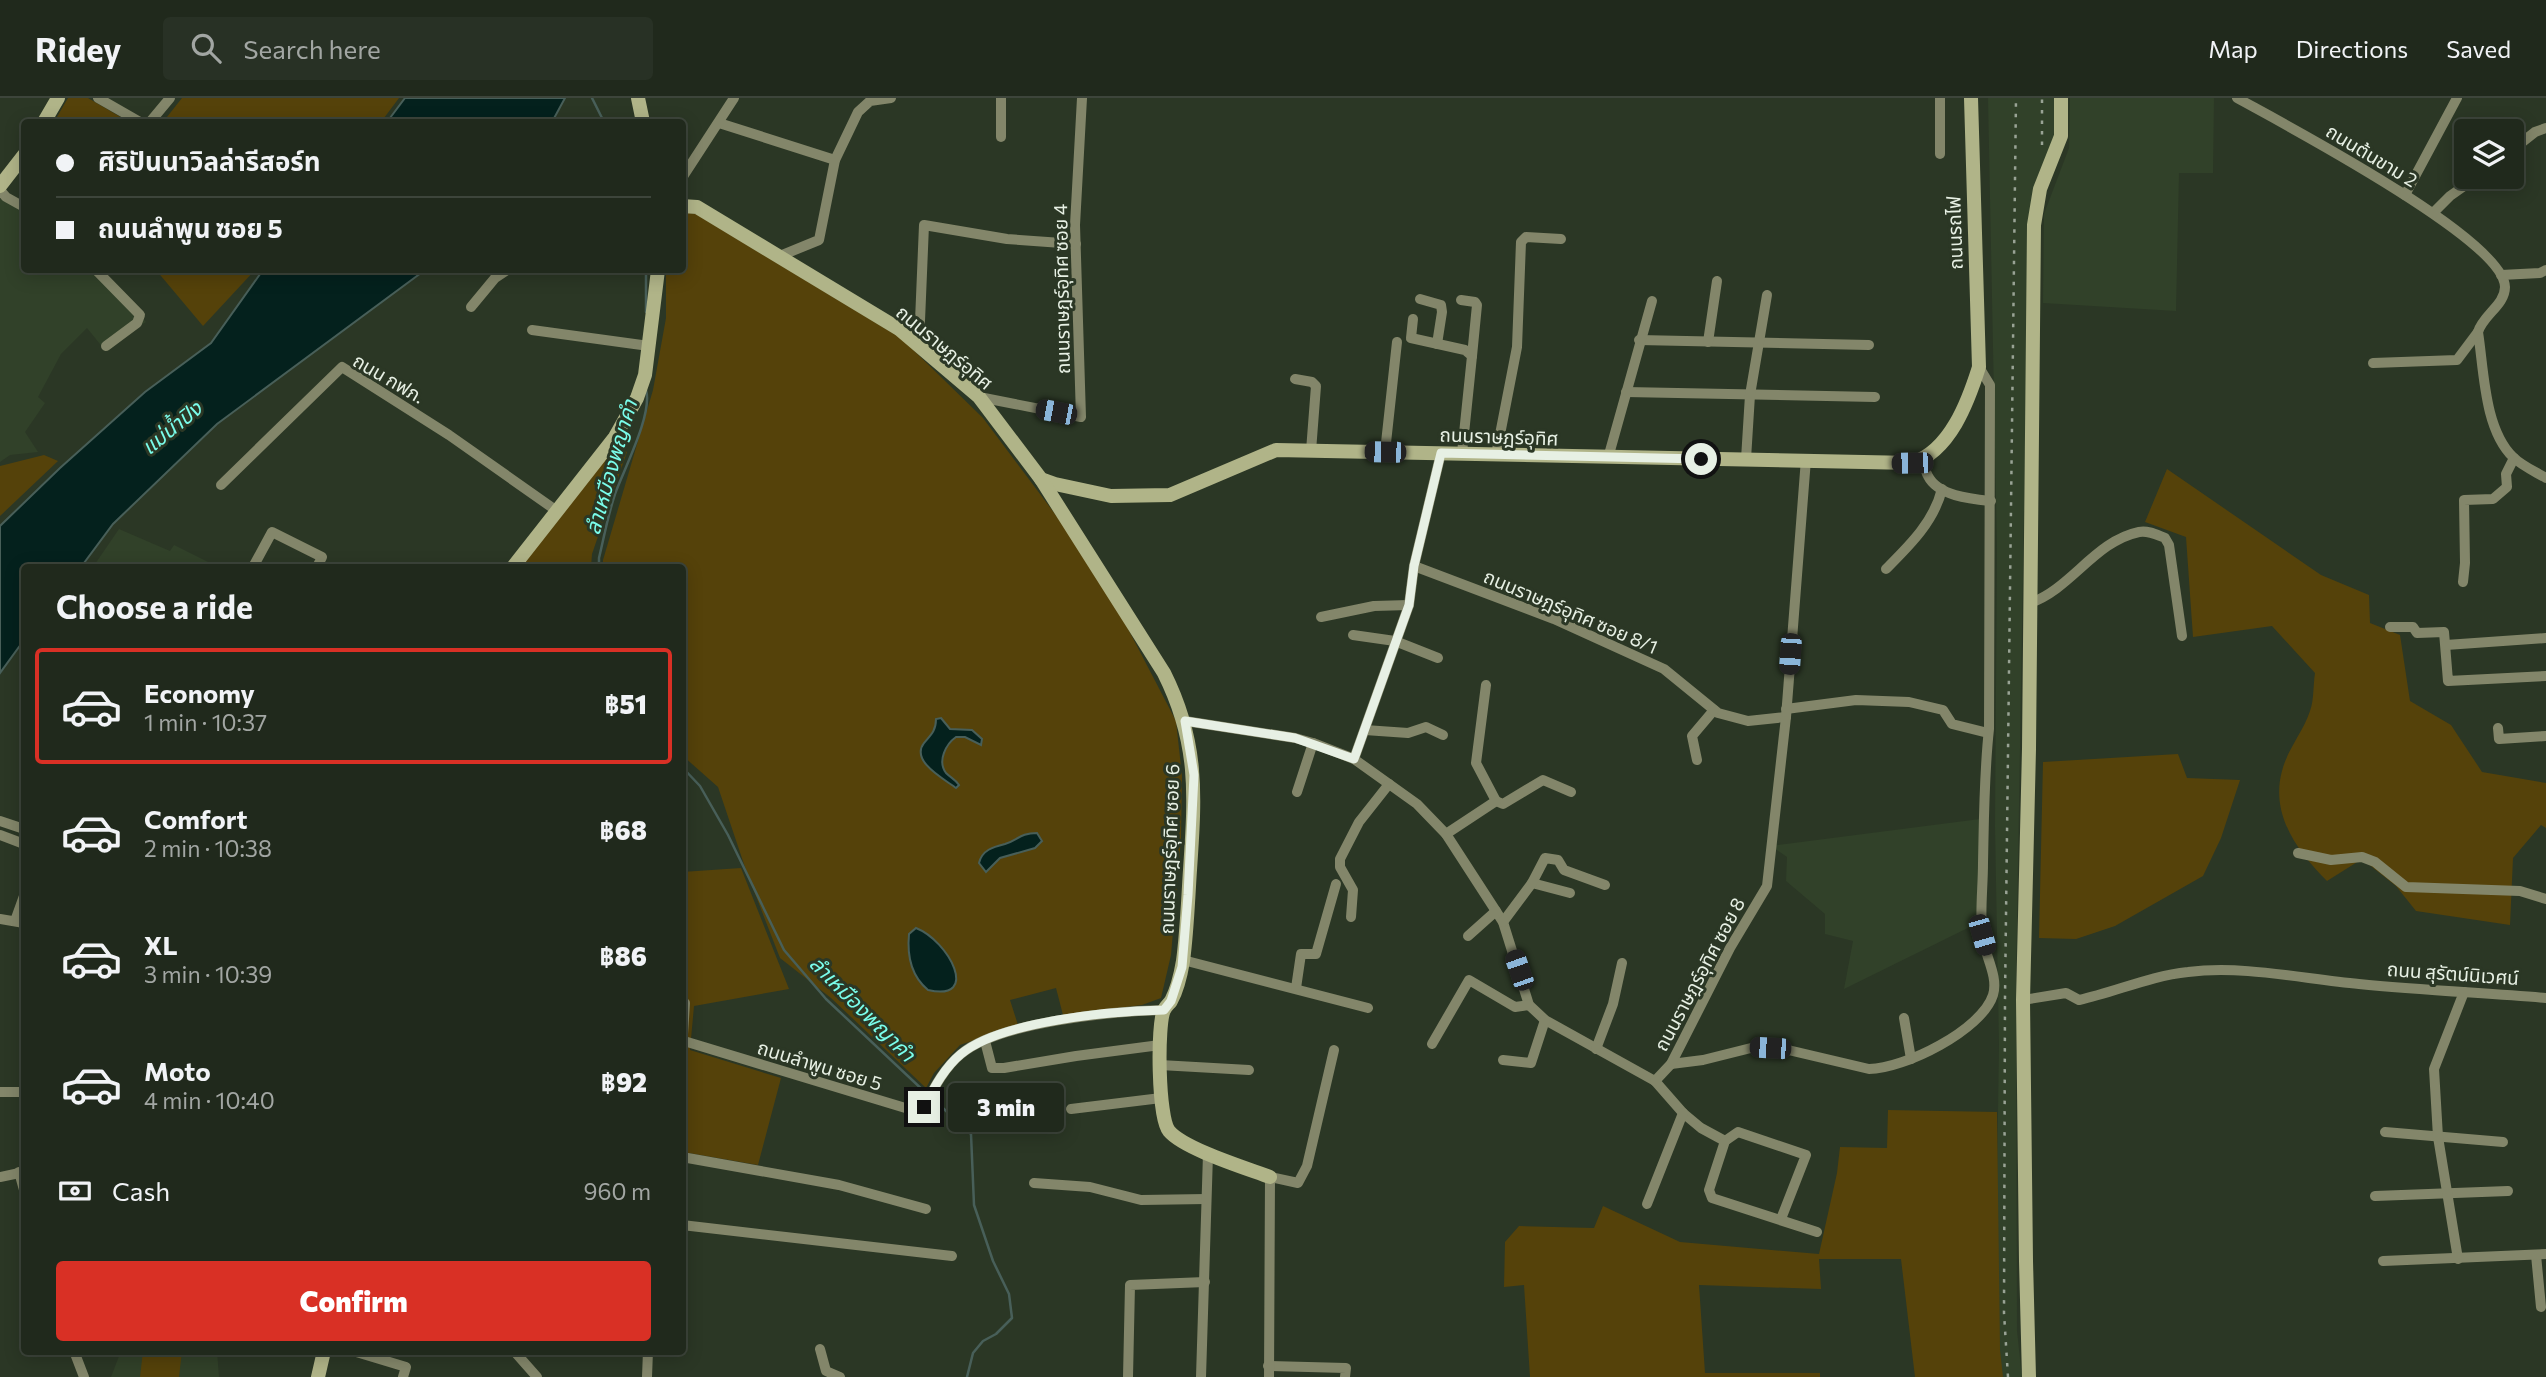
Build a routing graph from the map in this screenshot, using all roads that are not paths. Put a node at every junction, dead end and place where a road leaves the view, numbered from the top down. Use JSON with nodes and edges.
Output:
{"nodes":[{"id":1,"x":58,"y":98,"type":"edge"},
{"id":2,"x":98,"y":98,"type":"edge"},
{"id":3,"x":170,"y":98,"type":"edge"},
{"id":4,"x":638,"y":98,"type":"edge"},
{"id":5,"x":734,"y":98,"type":"edge"},
{"id":6,"x":891,"y":98,"type":"edge"},
{"id":7,"x":1000,"y":98,"type":"edge"},
{"id":8,"x":1082,"y":98,"type":"edge"},
{"id":9,"x":1940,"y":98,"type":"edge"},
{"id":10,"x":1971,"y":98,"type":"edge"},
{"id":11,"x":2061,"y":98,"type":"edge"},
{"id":12,"x":2237,"y":98,"type":"edge"},
{"id":13,"x":2456,"y":98,"type":"edge"},
{"id":14,"x":46,"y":119,"type":"edge"},
{"id":15,"x":135,"y":119,"type":"edge"},
{"id":16,"x":152,"y":119,"type":"edge"},
{"id":17,"x":642,"y":119,"type":"edge"},
{"id":18,"x":719,"y":123,"type":"junction"},
{"id":19,"x":2546,"y":128,"type":"edge"},
{"id":20,"x":1001,"y":137,"type":"dead end"},
{"id":21,"x":2524,"y":141,"type":"edge"},
{"id":22,"x":1940,"y":154,"type":"dead end"},
{"id":23,"x":21,"y":159,"type":"edge"},
{"id":24,"x":835,"y":160,"type":"junction"},
{"id":25,"x":686,"y":172,"type":"edge"},
{"id":26,"x":0,"y":188,"type":"edge"},
{"id":27,"x":2460,"y":189,"type":"edge"},
{"id":28,"x":2405,"y":195,"type":"junction"},
{"id":29,"x":21,"y":205,"type":"edge"},
{"id":30,"x":690,"y":207,"type":"edge"},
{"id":31,"x":2429,"y":211,"type":"junction"},
{"id":32,"x":1561,"y":239,"type":"dead end"},
{"id":33,"x":1076,"y":244,"type":"junction"},
{"id":34,"x":780,"y":256,"type":"junction"},
{"id":35,"x":2546,"y":270,"type":"edge"},
{"id":36,"x":99,"y":273,"type":"edge"},
{"id":37,"x":502,"y":273,"type":"edge"},
{"id":38,"x":658,"y":273,"type":"edge"},
{"id":39,"x":2501,"y":275,"type":"junction"},
{"id":40,"x":1717,"y":281,"type":"dead end"},
{"id":41,"x":1767,"y":295,"type":"dead end"},
{"id":42,"x":1420,"y":299,"type":"dead end"},
{"id":43,"x":1461,"y":300,"type":"dead end"},
{"id":44,"x":1651,"y":301,"type":"dead end"},
{"id":45,"x":471,"y":307,"type":"dead end"},
{"id":46,"x":1413,"y":319,"type":"dead end"},
{"id":47,"x":532,"y":330,"type":"dead end"},
{"id":48,"x":2478,"y":332,"type":"junction"},
{"id":49,"x":1639,"y":340,"type":"junction"},
{"id":50,"x":1397,"y":342,"type":"dead end"},
{"id":51,"x":1708,"y":342,"type":"junction"},
{"id":52,"x":1760,"y":343,"type":"junction"},
{"id":53,"x":1437,"y":344,"type":"junction"},
{"id":54,"x":106,"y":345,"type":"dead end"},
{"id":55,"x":919,"y":345,"type":"junction"},
{"id":56,"x":1868,"y":345,"type":"dead end"},
{"id":57,"x":649,"y":346,"type":"junction"},
{"id":58,"x":1472,"y":356,"type":"junction"},
{"id":59,"x":2373,"y":363,"type":"dead end"},
{"id":60,"x":1979,"y":367,"type":"junction"},
{"id":61,"x":1295,"y":379,"type":"dead end"},
{"id":62,"x":1626,"y":392,"type":"junction"},
{"id":63,"x":1750,"y":395,"type":"junction"},
{"id":64,"x":979,"y":397,"type":"junction"},
{"id":65,"x":1875,"y":397,"type":"dead end"},
{"id":66,"x":1311,"y":451,"type":"junction"},
{"id":67,"x":1385,"y":452,"type":"junction"},
{"id":68,"x":1441,"y":453,"type":"junction"},
{"id":69,"x":1462,"y":453,"type":"junction"},
{"id":70,"x":1496,"y":455,"type":"junction"},
{"id":71,"x":1608,"y":458,"type":"junction"},
{"id":72,"x":2514,"y":458,"type":"junction"},
{"id":73,"x":1746,"y":459,"type":"junction"},
{"id":74,"x":1923,"y":459,"type":"junction"},
{"id":75,"x":1805,"y":460,"type":"junction"},
{"id":76,"x":2546,"y":478,"type":"edge"},
{"id":77,"x":1041,"y":479,"type":"junction"},
{"id":78,"x":221,"y":485,"type":"dead end"},
{"id":79,"x":1942,"y":489,"type":"junction"},
{"id":80,"x":1991,"y":501,"type":"junction"},
{"id":81,"x":557,"y":511,"type":"junction"},
{"id":82,"x":255,"y":564,"type":"edge"},
{"id":83,"x":318,"y":564,"type":"edge"},
{"id":84,"x":515,"y":564,"type":"edge"},
{"id":85,"x":1414,"y":566,"type":"junction"},
{"id":86,"x":1886,"y":569,"type":"dead end"},
{"id":87,"x":2463,"y":582,"type":"dead end"},
{"id":88,"x":2030,"y":603,"type":"junction"},
{"id":89,"x":1409,"y":605,"type":"junction"},
{"id":90,"x":1321,"y":617,"type":"dead end"},
{"id":91,"x":2390,"y":627,"type":"dead end"},
{"id":92,"x":1353,"y":635,"type":"dead end"},
{"id":93,"x":2182,"y":636,"type":"dead end"},
{"id":94,"x":2546,"y":638,"type":"edge"},
{"id":95,"x":1395,"y":641,"type":"junction"},
{"id":96,"x":2446,"y":645,"type":"junction"},
{"id":97,"x":1438,"y":658,"type":"dead end"},
{"id":98,"x":2546,"y":676,"type":"edge"},
{"id":99,"x":1486,"y":685,"type":"dead end"},
{"id":100,"x":1714,"y":710,"type":"junction"},
{"id":101,"x":1786,"y":713,"type":"junction"},
{"id":102,"x":1185,"y":721,"type":"junction"},
{"id":103,"x":2498,"y":728,"type":"dead end"},
{"id":104,"x":1364,"y":730,"type":"junction"},
{"id":105,"x":1988,"y":733,"type":"junction"},
{"id":106,"x":1443,"y":735,"type":"dead end"},
{"id":107,"x":2546,"y":736,"type":"edge"},
{"id":108,"x":1313,"y":743,"type":"junction"},
{"id":109,"x":1354,"y":759,"type":"junction"},
{"id":110,"x":1697,"y":760,"type":"dead end"},
{"id":111,"x":1389,"y":784,"type":"junction"},
{"id":112,"x":1297,"y":792,"type":"dead end"},
{"id":113,"x":1571,"y":792,"type":"dead end"},
{"id":114,"x":1496,"y":801,"type":"junction"},
{"id":115,"x":0,"y":821,"type":"edge"},
{"id":116,"x":21,"y":828,"type":"edge"},
{"id":117,"x":1446,"y":834,"type":"junction"},
{"id":118,"x":0,"y":835,"type":"edge"},
{"id":119,"x":21,"y":843,"type":"edge"},
{"id":120,"x":2298,"y":853,"type":"dead end"},
{"id":121,"x":1532,"y":883,"type":"junction"},
{"id":122,"x":1336,"y":884,"type":"dead end"},
{"id":123,"x":1605,"y":885,"type":"dead end"},
{"id":124,"x":1570,"y":893,"type":"dead end"},
{"id":125,"x":2546,"y":900,"type":"edge"},
{"id":126,"x":1496,"y":911,"type":"junction"},
{"id":127,"x":1351,"y":918,"type":"dead end"},
{"id":128,"x":0,"y":919,"type":"edge"},
{"id":129,"x":20,"y":922,"type":"edge"},
{"id":130,"x":1503,"y":922,"type":"junction"},
{"id":131,"x":1468,"y":936,"type":"dead end"},
{"id":132,"x":1183,"y":960,"type":"junction"},
{"id":133,"x":1622,"y":964,"type":"dead end"},
{"id":134,"x":1296,"y":988,"type":"junction"},
{"id":135,"x":2464,"y":992,"type":"junction"},
{"id":136,"x":2546,"y":998,"type":"edge"},
{"id":137,"x":2023,"y":1000,"type":"junction"},
{"id":138,"x":1529,"y":1004,"type":"junction"},
{"id":139,"x":1368,"y":1008,"type":"dead end"},
{"id":140,"x":1164,"y":1010,"type":"junction"},
{"id":141,"x":1904,"y":1018,"type":"dead end"},
{"id":142,"x":1545,"y":1020,"type":"junction"},
{"id":143,"x":985,"y":1041,"type":"junction"},
{"id":144,"x":1432,"y":1044,"type":"dead end"},
{"id":145,"x":1160,"y":1045,"type":"junction"},
{"id":146,"x":686,"y":1047,"type":"edge"},
{"id":147,"x":1596,"y":1049,"type":"junction"},
{"id":148,"x":1335,"y":1050,"type":"dead end"},
{"id":149,"x":1911,"y":1059,"type":"junction"},
{"id":150,"x":1503,"y":1060,"type":"dead end"},
{"id":151,"x":1671,"y":1064,"type":"junction"},
{"id":152,"x":1160,"y":1065,"type":"junction"},
{"id":153,"x":1249,"y":1070,"type":"dead end"},
{"id":154,"x":1655,"y":1081,"type":"junction"},
{"id":155,"x":0,"y":1092,"type":"edge"},
{"id":156,"x":21,"y":1092,"type":"edge"},
{"id":157,"x":1161,"y":1098,"type":"junction"},
{"id":158,"x":1072,"y":1109,"type":"dead end"},
{"id":159,"x":1683,"y":1113,"type":"junction"},
{"id":160,"x":2385,"y":1132,"type":"dead end"},
{"id":161,"x":2438,"y":1137,"type":"junction"},
{"id":162,"x":1725,"y":1141,"type":"junction"},
{"id":163,"x":2503,"y":1142,"type":"dead end"},
{"id":164,"x":1208,"y":1154,"type":"junction"},
{"id":165,"x":686,"y":1158,"type":"edge"},
{"id":166,"x":21,"y":1172,"type":"edge"},
{"id":167,"x":0,"y":1177,"type":"edge"},
{"id":168,"x":1270,"y":1177,"type":"junction"},
{"id":169,"x":1034,"y":1183,"type":"dead end"},
{"id":170,"x":2508,"y":1191,"type":"dead end"},
{"id":171,"x":2448,"y":1194,"type":"junction"},
{"id":172,"x":2375,"y":1196,"type":"dead end"},
{"id":173,"x":1206,"y":1199,"type":"junction"},
{"id":174,"x":1647,"y":1204,"type":"dead end"},
{"id":175,"x":926,"y":1209,"type":"dead end"},
{"id":176,"x":1781,"y":1219,"type":"junction"},
{"id":177,"x":686,"y":1225,"type":"edge"},
{"id":178,"x":1817,"y":1232,"type":"dead end"},
{"id":179,"x":2541,"y":1254,"type":"edge"},
{"id":180,"x":952,"y":1256,"type":"dead end"},
{"id":181,"x":2458,"y":1259,"type":"junction"},
{"id":182,"x":2383,"y":1261,"type":"dead end"},
{"id":183,"x":1205,"y":1282,"type":"junction"},
{"id":184,"x":2541,"y":1307,"type":"dead end"},
{"id":185,"x":820,"y":1349,"type":"dead end"},
{"id":186,"x":76,"y":1355,"type":"edge"},
{"id":187,"x":323,"y":1355,"type":"edge"},
{"id":188,"x":366,"y":1355,"type":"edge"},
{"id":189,"x":518,"y":1355,"type":"edge"},
{"id":190,"x":648,"y":1355,"type":"edge"},
{"id":191,"x":1268,"y":1372,"type":"edge"},
{"id":192,"x":1345,"y":1373,"type":"edge"},
{"id":193,"x":84,"y":1377,"type":"edge"},
{"id":194,"x":318,"y":1377,"type":"edge"},
{"id":195,"x":404,"y":1377,"type":"edge"},
{"id":196,"x":537,"y":1377,"type":"edge"},
{"id":197,"x":647,"y":1377,"type":"edge"},
{"id":198,"x":840,"y":1377,"type":"edge"},
{"id":199,"x":1128,"y":1377,"type":"edge"},
{"id":200,"x":1201,"y":1377,"type":"edge"},
{"id":201,"x":2029,"y":1377,"type":"edge"}],
"edges":[{"from":1,"to":14,"type":"street"},
{"from":2,"to":15,"type":"street"},
{"from":3,"to":16,"type":"street"},
{"from":4,"to":17,"type":"street"},
{"from":5,"to":18,"type":"street"},
{"from":6,"to":24,"type":"street"},
{"from":7,"to":20,"type":"street"},
{"from":8,"to":33,"type":"street","name":"ถนนราษฎร์อุทิศ ซอย 4"},
{"from":9,"to":22,"type":"street"},
{"from":10,"to":60,"type":"street","name":"ถนนรถไฟ"},
{"from":11,"to":88,"type":"street"},
{"from":12,"to":28,"type":"street","name":"ถนนต้นขาม 2"},
{"from":13,"to":28,"type":"street"},
{"from":18,"to":24,"type":"street"},
{"from":18,"to":25,"type":"street"},
{"from":19,"to":21,"type":"street"},
{"from":23,"to":26,"type":"street"},
{"from":24,"to":34,"type":"street"},
{"from":26,"to":29,"type":"street"},
{"from":27,"to":31,"type":"street"},
{"from":28,"to":31,"type":"street","name":"ถนนต้นขาม 2"},
{"from":30,"to":34,"type":"street","name":"ถนนราษฎร์อุทิศ"},
{"from":31,"to":39,"type":"street","name":"ถนนต้นขาม 2"},
{"from":32,"to":70,"type":"street"},
{"from":33,"to":55,"type":"street"},
{"from":33,"to":64,"type":"street","name":"ถนนราษฎร์อุทิศ ซอย 4"},
{"from":34,"to":55,"type":"street","name":"ถนนราษฎร์อุทิศ"},
{"from":35,"to":39,"type":"street"},
{"from":36,"to":54,"type":"street"},
{"from":37,"to":45,"type":"street"},
{"from":38,"to":57,"type":"street"},
{"from":39,"to":48,"type":"street"},
{"from":40,"to":51,"type":"street"},
{"from":41,"to":52,"type":"street"},
{"from":42,"to":53,"type":"street"},
{"from":43,"to":58,"type":"street"},
{"from":44,"to":49,"type":"street"},
{"from":46,"to":53,"type":"street"},
{"from":47,"to":57,"type":"street"},
{"from":48,"to":59,"type":"street"},
{"from":48,"to":72,"type":"street"},
{"from":49,"to":51,"type":"street"},
{"from":49,"to":62,"type":"street"},
{"from":50,"to":67,"type":"street"},
{"from":51,"to":52,"type":"street"},
{"from":52,"to":56,"type":"street"},
{"from":52,"to":63,"type":"street"},
{"from":53,"to":58,"type":"street"},
{"from":55,"to":64,"type":"street","name":"ถนนราษฎร์อุทิศ"},
{"from":57,"to":81,"type":"street"},
{"from":58,"to":69,"type":"street"},
{"from":60,"to":74,"type":"street"},
{"from":60,"to":80,"type":"street"},
{"from":61,"to":66,"type":"street"},
{"from":62,"to":63,"type":"street"},
{"from":62,"to":71,"type":"street"},
{"from":63,"to":65,"type":"street"},
{"from":63,"to":73,"type":"street"},
{"from":64,"to":77,"type":"street","name":"ถนนราษฎร์อุทิศ"},
{"from":66,"to":67,"type":"street","name":"ถนนราษฎร์อุทิศ"},
{"from":66,"to":77,"type":"street","name":"ถนนราษฎร์อุทิศ"},
{"from":67,"to":68,"type":"street","name":"ถนนราษฎร์อุทิศ"},
{"from":68,"to":69,"type":"street","name":"ถนนราษฎร์อุทิศ"},
{"from":68,"to":85,"type":"street"},
{"from":69,"to":70,"type":"street","name":"ถนนราษฎร์อุทิศ"},
{"from":70,"to":71,"type":"street","name":"ถนนราษฎร์อุทิศ"},
{"from":71,"to":73,"type":"street","name":"ถนนราษฎร์อุทิศ"},
{"from":72,"to":76,"type":"street"},
{"from":72,"to":87,"type":"street"},
{"from":73,"to":75,"type":"street","name":"ถนนราษฎร์อุทิศ"},
{"from":74,"to":75,"type":"street","name":"ถนนราษฎร์อุทิศ"},
{"from":74,"to":79,"type":"street"},
{"from":75,"to":101,"type":"street","name":"ถนนราษฎร์อุทิศ ซอย 8"},
{"from":77,"to":102,"type":"street","name":"ถนนราษฎร์อุทิศ ซอย 6"},
{"from":78,"to":81,"type":"street","name":"ถนน กฟภ."},
{"from":79,"to":80,"type":"street"},
{"from":79,"to":86,"type":"street"},
{"from":80,"to":105,"type":"street"},
{"from":81,"to":84,"type":"street"},
{"from":82,"to":83,"type":"street"},
{"from":85,"to":89,"type":"street"},
{"from":85,"to":100,"type":"street","name":"ถนนราษฎร์อุทิศ ซอย 8/1"},
{"from":88,"to":93,"type":"street"},
{"from":88,"to":137,"type":"street"},
{"from":89,"to":90,"type":"street"},
{"from":89,"to":95,"type":"street"},
{"from":91,"to":96,"type":"street"},
{"from":92,"to":95,"type":"street"},
{"from":94,"to":96,"type":"street"},
{"from":95,"to":97,"type":"street"},
{"from":95,"to":104,"type":"street"},
{"from":96,"to":98,"type":"street"},
{"from":99,"to":114,"type":"street"},
{"from":100,"to":101,"type":"street","name":"ถนนราษฎร์อุทิศ ซอย 8/1"},
{"from":100,"to":110,"type":"street"},
{"from":101,"to":105,"type":"street","name":"ถนนราษฎร์อุทิศ ซอย 8/1"},
{"from":101,"to":151,"type":"street","name":"ถนนราษฎร์อุทิศ ซอย 8"},
{"from":102,"to":108,"type":"street"},
{"from":102,"to":132,"type":"street","name":"ถนนราษฎร์อุทิศ ซอย 6"},
{"from":103,"to":107,"type":"street"},
{"from":104,"to":106,"type":"street"},
{"from":104,"to":109,"type":"street"},
{"from":105,"to":149,"type":"street"},
{"from":108,"to":109,"type":"street"},
{"from":108,"to":112,"type":"street"},
{"from":109,"to":111,"type":"street"},
{"from":111,"to":117,"type":"street"},
{"from":111,"to":127,"type":"street"},
{"from":113,"to":114,"type":"street"},
{"from":114,"to":117,"type":"street"},
{"from":115,"to":116,"type":"street"},
{"from":117,"to":126,"type":"street"},
{"from":118,"to":119,"type":"street"},
{"from":120,"to":125,"type":"street"},
{"from":121,"to":123,"type":"street"},
{"from":121,"to":124,"type":"street"},
{"from":121,"to":130,"type":"street"},
{"from":122,"to":134,"type":"street"},
{"from":126,"to":130,"type":"street"},
{"from":126,"to":131,"type":"street"},
{"from":128,"to":129,"type":"street"},
{"from":130,"to":138,"type":"street"},
{"from":132,"to":134,"type":"street"},
{"from":132,"to":140,"type":"street","name":"ถนนราษฎร์อุทิศ ซอย 6"},
{"from":133,"to":147,"type":"street"},
{"from":134,"to":139,"type":"street"},
{"from":135,"to":136,"type":"street","name":"ถนน สุรัตน์นิเวศน์"},
{"from":135,"to":137,"type":"street","name":"ถนน สุรัตน์นิเวศน์"},
{"from":135,"to":161,"type":"street"},
{"from":137,"to":201,"type":"street"},
{"from":138,"to":142,"type":"street"},
{"from":138,"to":144,"type":"street"},
{"from":140,"to":143,"type":"street","name":"ถนนลำพูน ซอย 5"},
{"from":140,"to":145,"type":"street","name":"ถนนราษฎร์อุทิศ ซอย 6"},
{"from":141,"to":149,"type":"street"},
{"from":142,"to":147,"type":"street"},
{"from":142,"to":150,"type":"street"},
{"from":143,"to":145,"type":"street"},
{"from":143,"to":146,"type":"street","name":"ถนนลำพูน ซอย 5"},
{"from":145,"to":152,"type":"street","name":"ถนนราษฎร์อุทิศ ซอย 6"},
{"from":147,"to":154,"type":"street"},
{"from":148,"to":168,"type":"street"},
{"from":149,"to":151,"type":"street"},
{"from":151,"to":154,"type":"street","name":"ถนนราษฎร์อุทิศ ซอย 8"},
{"from":152,"to":153,"type":"street"},
{"from":152,"to":157,"type":"street","name":"ถนนราษฎร์อุทิศ ซอย 6"},
{"from":154,"to":159,"type":"street"},
{"from":155,"to":156,"type":"street"},
{"from":157,"to":158,"type":"street"},
{"from":157,"to":164,"type":"street","name":"ถนนราษฎร์อุทิศ ซอย 6"},
{"from":159,"to":162,"type":"street"},
{"from":159,"to":174,"type":"street"},
{"from":160,"to":161,"type":"street"},
{"from":161,"to":163,"type":"street"},
{"from":161,"to":171,"type":"street"},
{"from":162,"to":176,"type":"street"},
{"from":162,"to":176,"type":"street"},
{"from":164,"to":168,"type":"street"},
{"from":164,"to":173,"type":"street"},
{"from":165,"to":175,"type":"street"},
{"from":166,"to":167,"type":"street"},
{"from":168,"to":191,"type":"street"},
{"from":169,"to":173,"type":"street"},
{"from":170,"to":171,"type":"street"},
{"from":171,"to":172,"type":"street"},
{"from":171,"to":181,"type":"street"},
{"from":173,"to":183,"type":"street"},
{"from":176,"to":178,"type":"street"},
{"from":177,"to":180,"type":"street"},
{"from":179,"to":181,"type":"street"},
{"from":179,"to":184,"type":"street"},
{"from":181,"to":182,"type":"street"},
{"from":183,"to":199,"type":"street"},
{"from":183,"to":200,"type":"street"},
{"from":185,"to":198,"type":"street"},
{"from":186,"to":193,"type":"street"},
{"from":187,"to":194,"type":"street"},
{"from":188,"to":195,"type":"street"},
{"from":189,"to":196,"type":"street"},
{"from":190,"to":197,"type":"street"},
{"from":191,"to":192,"type":"street"}]}
